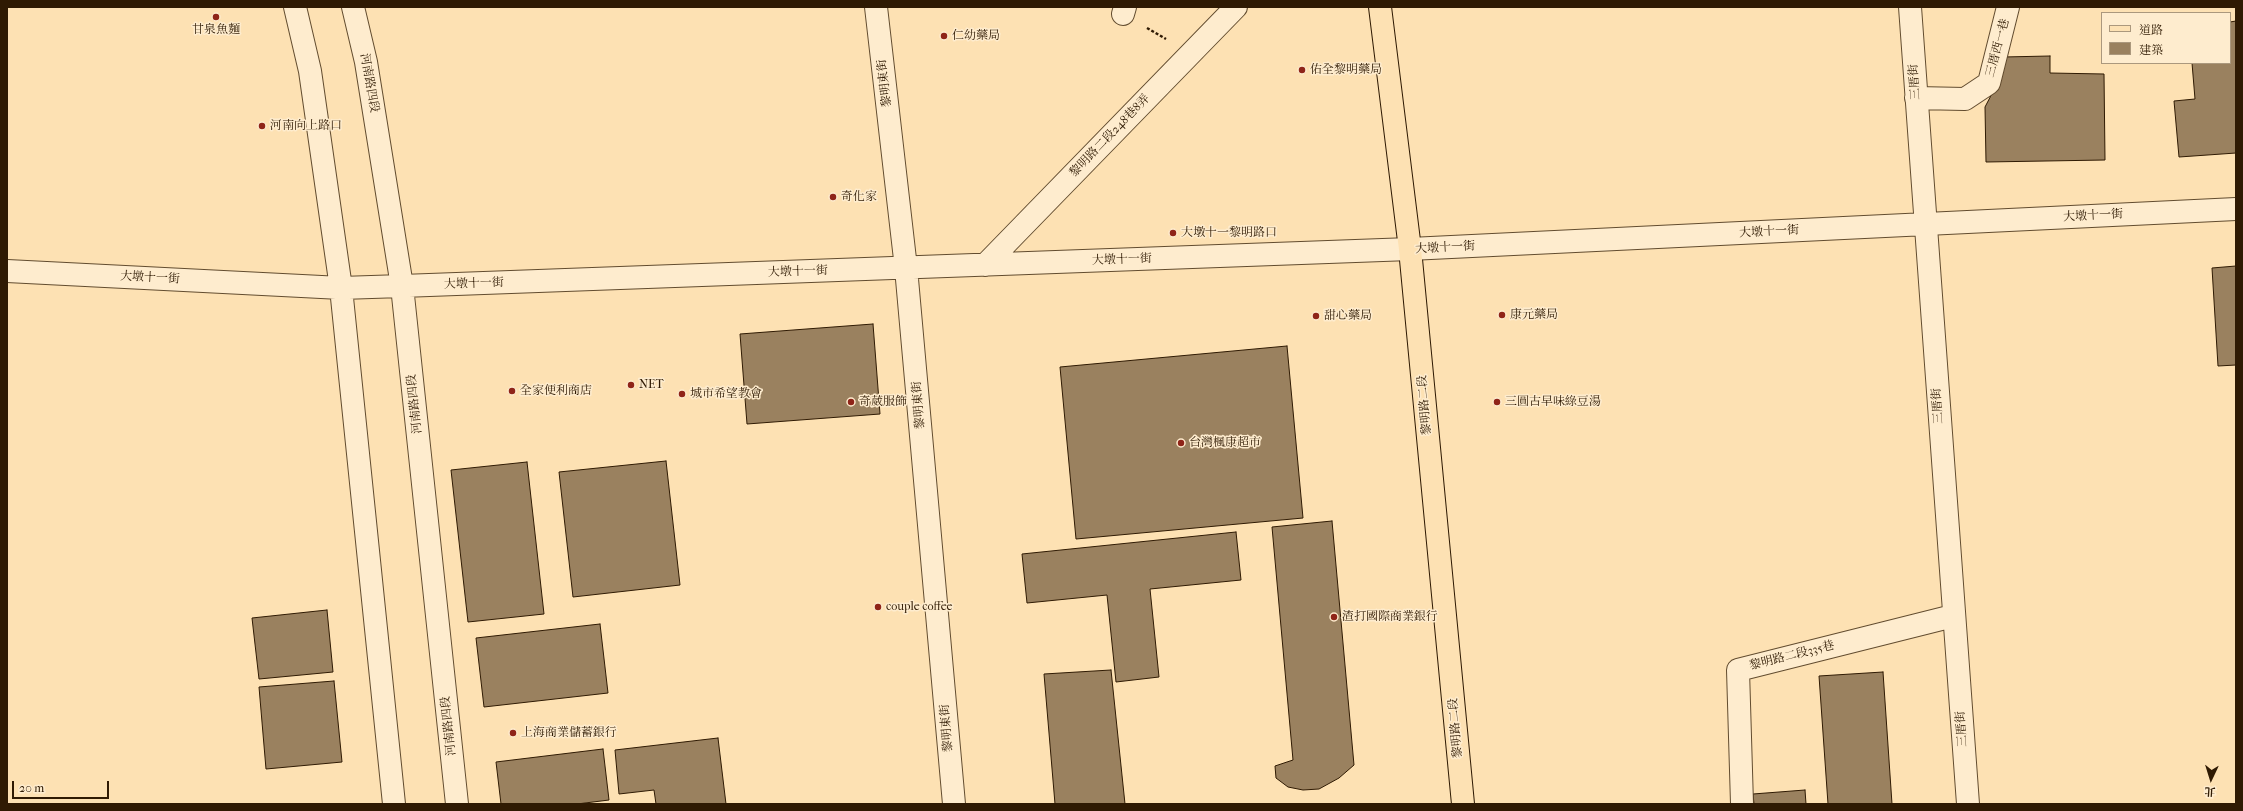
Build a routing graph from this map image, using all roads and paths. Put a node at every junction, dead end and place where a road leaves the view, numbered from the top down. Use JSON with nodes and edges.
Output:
{"nodes":[{"id":1,"x":295,"y":7,"type":"edge"},
{"id":2,"x":353,"y":7,"type":"edge"},
{"id":3,"x":876,"y":7,"type":"edge"},
{"id":4,"x":1236,"y":7,"type":"edge"},
{"id":5,"x":1380,"y":7,"type":"edge"},
{"id":6,"x":1910,"y":7,"type":"edge"},
{"id":7,"x":2008,"y":7,"type":"edge"},
{"id":8,"x":1124,"y":10,"type":"edge"},
{"id":9,"x":1191,"y":54,"type":"junction"},
{"id":10,"x":1916,"y":98,"type":"junction"},
{"id":11,"x":2236,"y":209,"type":"edge"},
{"id":12,"x":1926,"y":224,"type":"junction"},
{"id":13,"x":1410,"y":249,"type":"junction"},
{"id":14,"x":985,"y":265,"type":"junction"},
{"id":15,"x":906,"y":268,"type":"junction"},
{"id":16,"x":7,"y":271,"type":"edge"},
{"id":17,"x":402,"y":286,"type":"junction"},
{"id":18,"x":341,"y":288,"type":"junction"},
{"id":19,"x":1953,"y":616,"type":"junction"},
{"id":20,"x":394,"y":804,"type":"edge"},
{"id":21,"x":457,"y":804,"type":"edge"},
{"id":22,"x":954,"y":804,"type":"edge"},
{"id":23,"x":1463,"y":804,"type":"edge"},
{"id":24,"x":1742,"y":804,"type":"edge"},
{"id":25,"x":1968,"y":804,"type":"edge"}],
"edges":[{"from":1,"to":18,"type":"street"},
{"from":2,"to":17,"type":"street","name":"河南路四段"},
{"from":3,"to":15,"type":"street","name":"黎明東街"},
{"from":4,"to":9,"type":"street","name":"黎明路二段248巷8弄"},
{"from":5,"to":13,"type":"main road","name":"黎明路二段"},
{"from":6,"to":10,"type":"street","name":"三厝街"},
{"from":7,"to":10,"type":"street","name":"三厝西一巷"},
{"from":8,"to":9,"type":"path"},
{"from":9,"to":14,"type":"street","name":"黎明路二段248巷8弄"},
{"from":10,"to":12,"type":"street","name":"三厝街"},
{"from":11,"to":12,"type":"street","name":"大墩十一街"},
{"from":12,"to":13,"type":"street","name":"大墩十一街"},
{"from":12,"to":19,"type":"street","name":"三厝街"},
{"from":13,"to":14,"type":"street","name":"大墩十一街"},
{"from":13,"to":23,"type":"main road","name":"黎明路二段"},
{"from":14,"to":15,"type":"street","name":"大墩十一街"},
{"from":15,"to":17,"type":"street","name":"大墩十一街"},
{"from":15,"to":22,"type":"street","name":"黎明東街"},
{"from":16,"to":18,"type":"street","name":"大墩十一街"},
{"from":17,"to":18,"type":"street","name":"大墩十一街"},
{"from":17,"to":21,"type":"street","name":"河南路四段"},
{"from":18,"to":20,"type":"street"},
{"from":19,"to":24,"type":"street","name":"黎明路二段335巷"},
{"from":19,"to":25,"type":"street","name":"三厝街"}]}
